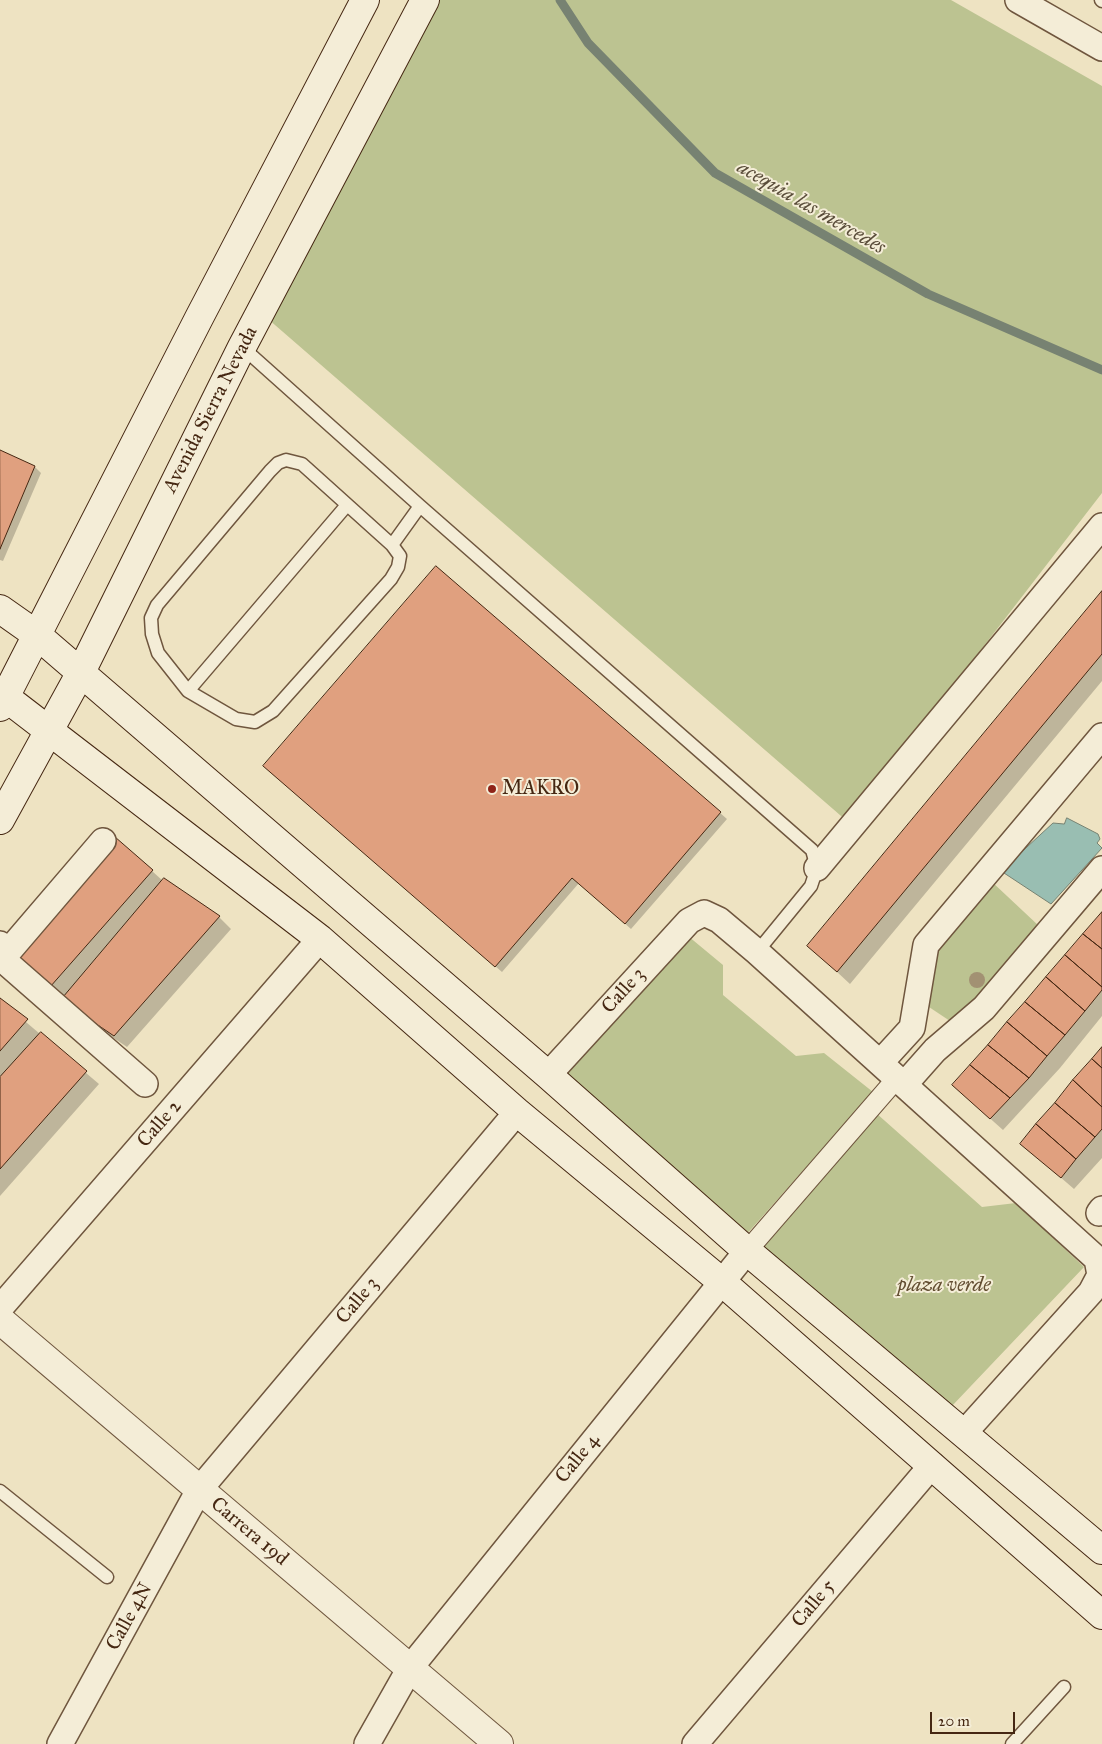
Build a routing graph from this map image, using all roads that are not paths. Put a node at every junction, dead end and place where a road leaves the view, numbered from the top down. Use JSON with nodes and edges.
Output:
{"nodes":[{"id":1,"x":365,"y":0,"type":"edge"},
{"id":2,"x":425,"y":0,"type":"edge"},
{"id":3,"x":1018,"y":0,"type":"edge"},
{"id":4,"x":1102,"y":48,"type":"edge"},
{"id":5,"x":242,"y":347,"type":"junction"},
{"id":6,"x":347,"y":505,"type":"junction"},
{"id":7,"x":420,"y":506,"type":"junction"},
{"id":8,"x":1102,"y":526,"type":"edge"},
{"id":9,"x":392,"y":545,"type":"junction"},
{"id":10,"x":0,"y":609,"type":"edge"},
{"id":11,"x":37,"y":635,"type":"junction"},
{"id":12,"x":80,"y":674,"type":"junction"},
{"id":13,"x":188,"y":690,"type":"junction"},
{"id":14,"x":2,"y":699,"type":"edge"},
{"id":15,"x":49,"y":731,"type":"junction"},
{"id":16,"x":1102,"y":736,"type":"edge"},
{"id":17,"x":0,"y":820,"type":"edge"},
{"id":18,"x":103,"y":841,"type":"dead end"},
{"id":19,"x":818,"y":868,"type":"junction"},
{"id":20,"x":1102,"y":869,"type":"edge"},
{"id":21,"x":320,"y":939,"type":"junction"},
{"id":22,"x":1,"y":952,"type":"edge"},
{"id":23,"x":758,"y":952,"type":"junction"},
{"id":24,"x":548,"y":1075,"type":"junction"},
{"id":25,"x":894,"y":1076,"type":"junction"},
{"id":26,"x":146,"y":1084,"type":"dead end"},
{"id":27,"x":517,"y":1112,"type":"junction"},
{"id":28,"x":747,"y":1251,"type":"junction"},
{"id":29,"x":1101,"y":1276,"type":"edge"},
{"id":30,"x":722,"y":1282,"type":"junction"},
{"id":31,"x":0,"y":1308,"type":"edge"},
{"id":32,"x":0,"y":1320,"type":"edge"},
{"id":33,"x":964,"y":1433,"type":"junction"},
{"id":34,"x":932,"y":1465,"type":"junction"},
{"id":35,"x":199,"y":1490,"type":"junction"},
{"id":36,"x":0,"y":1491,"type":"edge"},
{"id":37,"x":1102,"y":1550,"type":"edge"},
{"id":38,"x":108,"y":1577,"type":"dead end"},
{"id":39,"x":1102,"y":1615,"type":"edge"},
{"id":40,"x":410,"y":1668,"type":"junction"},
{"id":41,"x":1064,"y":1687,"type":"dead end"},
{"id":42,"x":1014,"y":1743,"type":"edge"},
{"id":43,"x":60,"y":1744,"type":"edge"},
{"id":44,"x":367,"y":1744,"type":"edge"},
{"id":45,"x":499,"y":1744,"type":"edge"},
{"id":46,"x":695,"y":1744,"type":"edge"}],
"edges":[{"from":1,"to":11,"type":"main road"},
{"from":2,"to":5,"type":"main road","name":"Avenida Sierra Nevada"},
{"from":3,"to":4,"type":"street"},
{"from":5,"to":7,"type":"lane"},
{"from":5,"to":12,"type":"main road","name":"Avenida Sierra Nevada"},
{"from":6,"to":9,"type":"lane"},
{"from":6,"to":13,"type":"lane"},
{"from":6,"to":13,"type":"lane"},
{"from":7,"to":9,"type":"lane"},
{"from":7,"to":19,"type":"lane"},
{"from":8,"to":19,"type":"street"},
{"from":9,"to":13,"type":"lane"},
{"from":10,"to":11,"type":"main road"},
{"from":11,"to":12,"type":"main road"},
{"from":11,"to":14,"type":"main road"},
{"from":12,"to":15,"type":"main road","name":"Avenida Sierra Nevada"},
{"from":12,"to":24,"type":"main road"},
{"from":14,"to":15,"type":"main road"},
{"from":15,"to":17,"type":"main road","name":"Avenida Sierra Nevada"},
{"from":15,"to":21,"type":"main road"},
{"from":16,"to":25,"type":"street"},
{"from":18,"to":22,"type":"street"},
{"from":19,"to":23,"type":"lane"},
{"from":20,"to":25,"type":"street"},
{"from":21,"to":27,"type":"main road"},
{"from":21,"to":31,"type":"street","name":"Calle 2"},
{"from":22,"to":26,"type":"street"},
{"from":23,"to":24,"type":"street","name":"Calle 3"},
{"from":23,"to":25,"type":"street"},
{"from":24,"to":28,"type":"main road"},
{"from":25,"to":28,"type":"street"},
{"from":25,"to":29,"type":"street"},
{"from":27,"to":30,"type":"main road"},
{"from":27,"to":35,"type":"street","name":"Calle 3"},
{"from":28,"to":30,"type":"street","name":"Calle 4"},
{"from":28,"to":33,"type":"main road"},
{"from":29,"to":33,"type":"street"},
{"from":30,"to":34,"type":"main road"},
{"from":30,"to":40,"type":"street","name":"Calle 4"},
{"from":32,"to":35,"type":"main road","name":"Carrera 19d"},
{"from":33,"to":37,"type":"main road"},
{"from":34,"to":39,"type":"main road"},
{"from":34,"to":46,"type":"street","name":"Calle 5"},
{"from":35,"to":40,"type":"main road","name":"Carrera 19d"},
{"from":35,"to":43,"type":"street","name":"Calle 4N"},
{"from":36,"to":38,"type":"lane"},
{"from":40,"to":44,"type":"street","name":"Calle 4"},
{"from":40,"to":45,"type":"main road","name":"Carrera 19d"},
{"from":41,"to":42,"type":"lane"}]}
